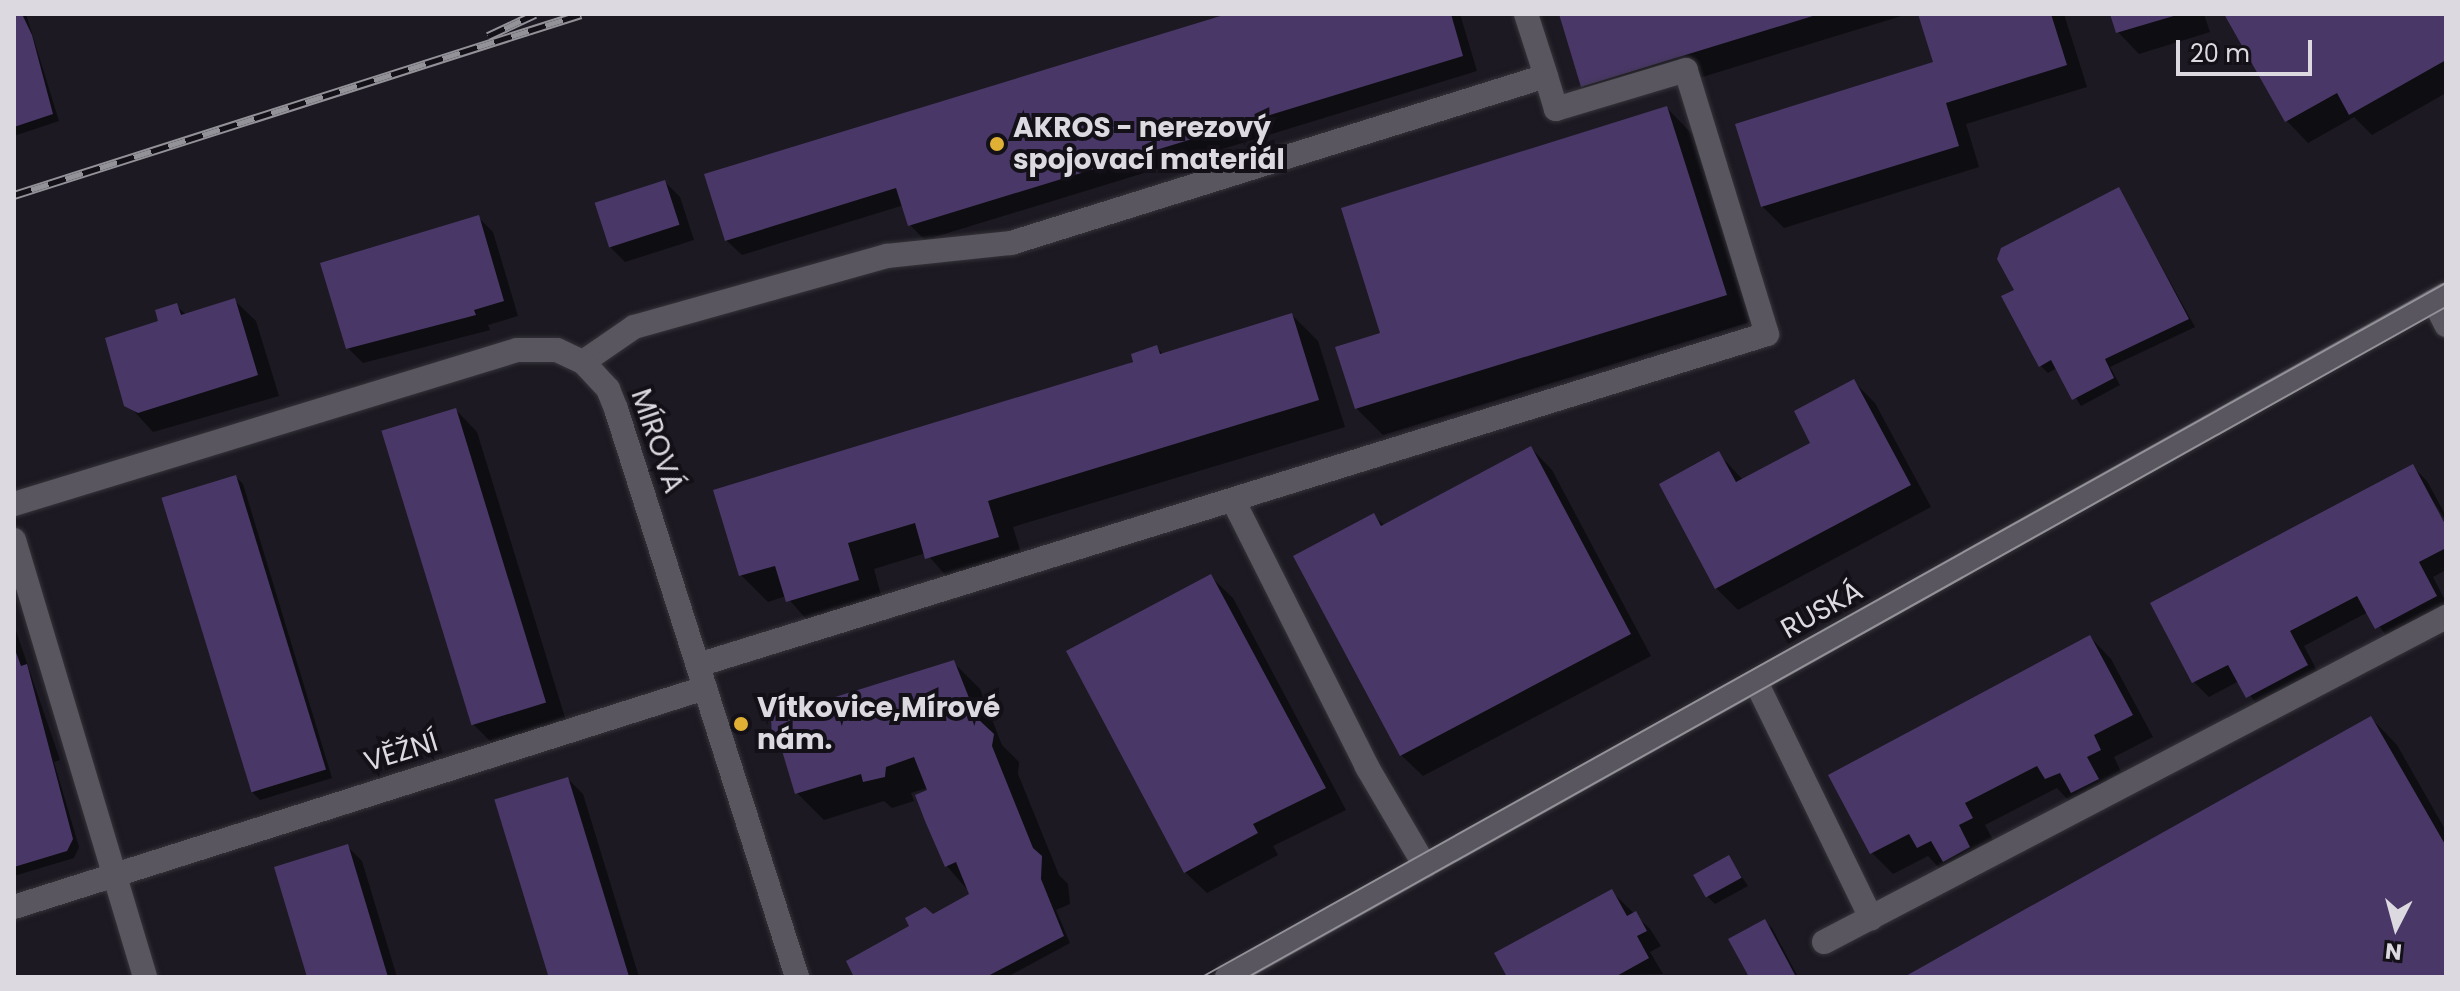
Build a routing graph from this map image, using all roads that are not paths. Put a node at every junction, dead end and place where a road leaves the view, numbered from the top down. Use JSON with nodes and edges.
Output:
{"nodes":[{"id":1,"x":1526,"y":14,"type":"edge"},
{"id":2,"x":1546,"y":76,"type":"junction"},
{"id":3,"x":2440,"y":298,"type":"edge"},
{"id":4,"x":2446,"y":325,"type":"edge"},
{"id":5,"x":583,"y":362,"type":"junction"},
{"id":6,"x":1233,"y":500,"type":"junction"},
{"id":7,"x":14,"y":504,"type":"edge"},
{"id":8,"x":14,"y":540,"type":"edge"},
{"id":9,"x":2446,"y":617,"type":"edge"},
{"id":10,"x":702,"y":676,"type":"junction"},
{"id":11,"x":1756,"y":682,"type":"junction"},
{"id":12,"x":1425,"y":866,"type":"junction"},
{"id":13,"x":115,"y":875,"type":"junction"},
{"id":14,"x":14,"y":907,"type":"edge"},
{"id":15,"x":1871,"y":918,"type":"junction"},
{"id":16,"x":1824,"y":942,"type":"dead end"},
{"id":17,"x":145,"y":977,"type":"edge"},
{"id":18,"x":797,"y":977,"type":"edge"},
{"id":19,"x":1227,"y":977,"type":"edge"}],
"edges":[{"from":1,"to":2,"type":"street"},
{"from":2,"to":5,"type":"street"},
{"from":2,"to":6,"type":"street","name":"VĚŽNÍ"},
{"from":3,"to":4,"type":"street"},
{"from":3,"to":11,"type":"street","name":"RUSKÁ"},
{"from":5,"to":7,"type":"street"},
{"from":5,"to":10,"type":"street","name":"MÍROVÁ"},
{"from":6,"to":10,"type":"street","name":"VĚŽNÍ"},
{"from":6,"to":12,"type":"street"},
{"from":8,"to":13,"type":"street"},
{"from":9,"to":15,"type":"street"},
{"from":10,"to":13,"type":"street","name":"VĚŽNÍ"},
{"from":10,"to":18,"type":"street","name":"MÍROVÁ"},
{"from":11,"to":12,"type":"street","name":"RUSKÁ"},
{"from":11,"to":15,"type":"street"},
{"from":12,"to":19,"type":"street","name":"RUSKÁ"},
{"from":13,"to":14,"type":"street","name":"VĚŽNÍ"},
{"from":13,"to":17,"type":"street"},
{"from":15,"to":16,"type":"street"}]}
